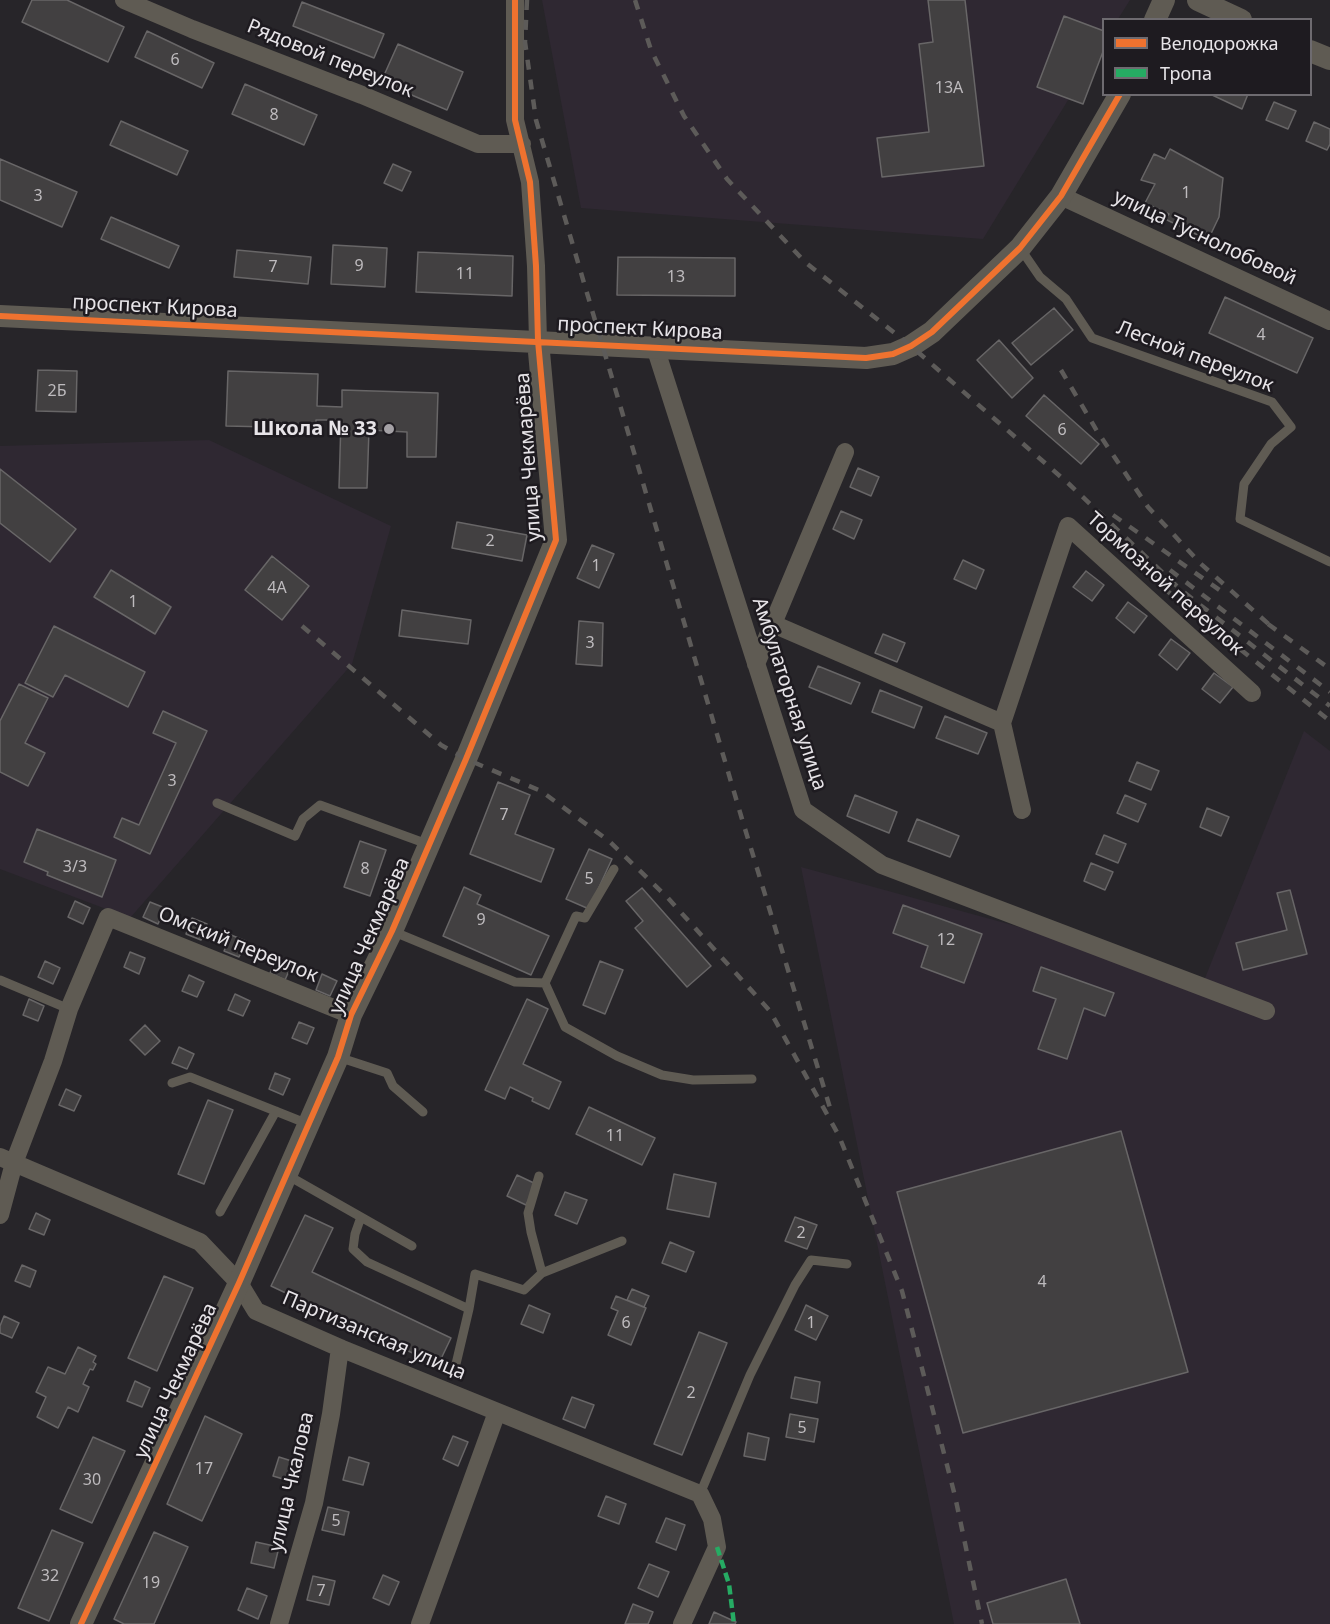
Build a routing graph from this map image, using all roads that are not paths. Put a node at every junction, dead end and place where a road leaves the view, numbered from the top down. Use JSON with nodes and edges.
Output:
{"nodes":[{"id":1,"x":124,"y":0,"type":"edge"},
{"id":2,"x":515,"y":0,"type":"edge"},
{"id":3,"x":1164,"y":0,"type":"edge"},
{"id":4,"x":1198,"y":0,"type":"edge"},
{"id":5,"x":1156,"y":18,"type":"edge"},
{"id":6,"x":1238,"y":18,"type":"edge"},
{"id":7,"x":1312,"y":51,"type":"edge"},
{"id":8,"x":1330,"y":59,"type":"edge"},
{"id":9,"x":1119,"y":96,"type":"edge"},
{"id":10,"x":522,"y":144,"type":"junction"},
{"id":11,"x":1061,"y":196,"type":"junction"},
{"id":12,"x":1020,"y":248,"type":"junction"},
{"id":13,"x":0,"y":316,"type":"edge"},
{"id":14,"x":1330,"y":321,"type":"edge"},
{"id":15,"x":538,"y":341,"type":"junction"},
{"id":16,"x":655,"y":347,"type":"junction"},
{"id":17,"x":845,"y":452,"type":"dead end"},
{"id":18,"x":1330,"y":562,"type":"edge"},
{"id":19,"x":772,"y":624,"type":"junction"},
{"id":20,"x":756,"y":664,"type":"junction"},
{"id":21,"x":1252,"y":693,"type":"dead end"},
{"id":22,"x":1002,"y":723,"type":"junction"},
{"id":23,"x":217,"y":803,"type":"dead end"},
{"id":24,"x":1022,"y":810,"type":"dead end"},
{"id":25,"x":430,"y":845,"type":"junction"},
{"id":26,"x":614,"y":869,"type":"dead end"},
{"id":27,"x":392,"y":931,"type":"junction"},
{"id":28,"x":0,"y":980,"type":"edge"},
{"id":29,"x":545,"y":983,"type":"junction"},
{"id":30,"x":69,"y":1009,"type":"junction"},
{"id":31,"x":1266,"y":1011,"type":"dead end"},
{"id":32,"x":351,"y":1015,"type":"junction"},
{"id":33,"x":338,"y":1057,"type":"junction"},
{"id":34,"x":752,"y":1079,"type":"dead end"},
{"id":35,"x":172,"y":1083,"type":"dead end"},
{"id":36,"x":276,"y":1111,"type":"junction"},
{"id":37,"x":423,"y":1112,"type":"dead end"},
{"id":38,"x":308,"y":1125,"type":"junction"},
{"id":39,"x":7,"y":1160,"type":"edge"},
{"id":40,"x":286,"y":1175,"type":"junction"},
{"id":41,"x":539,"y":1176,"type":"dead end"},
{"id":42,"x":220,"y":1212,"type":"dead end"},
{"id":43,"x":0,"y":1215,"type":"edge"},
{"id":44,"x":361,"y":1216,"type":"junction"},
{"id":45,"x":622,"y":1241,"type":"dead end"},
{"id":46,"x":412,"y":1246,"type":"dead end"},
{"id":47,"x":847,"y":1264,"type":"dead end"},
{"id":48,"x":542,"y":1273,"type":"junction"},
{"id":49,"x":239,"y":1283,"type":"junction"},
{"id":50,"x":469,"y":1309,"type":"junction"},
{"id":51,"x":340,"y":1348,"type":"junction"},
{"id":52,"x":456,"y":1364,"type":"dead end"},
{"id":53,"x":497,"y":1412,"type":"junction"},
{"id":54,"x":700,"y":1494,"type":"junction"},
{"id":55,"x":81,"y":1624,"type":"edge"},
{"id":56,"x":279,"y":1624,"type":"edge"},
{"id":57,"x":420,"y":1624,"type":"edge"},
{"id":58,"x":682,"y":1624,"type":"edge"}],
"edges":[{"from":1,"to":10,"type":"street","name":"Рядовой переулок"},
{"from":2,"to":10,"type":"street"},
{"from":3,"to":5,"type":"street"},
{"from":4,"to":6,"type":"street"},
{"from":7,"to":8,"type":"street"},
{"from":9,"to":11,"type":"street","name":"проспект Кирова"},
{"from":10,"to":15,"type":"street"},
{"from":11,"to":12,"type":"street","name":"проспект Кирова"},
{"from":11,"to":14,"type":"street","name":"улица Туснолобовой"},
{"from":12,"to":16,"type":"street","name":"проспект Кирова"},
{"from":12,"to":18,"type":"lane","name":"Лесной переулок"},
{"from":13,"to":15,"type":"street","name":"проспект Кирова"},
{"from":15,"to":16,"type":"street","name":"проспект Кирова"},
{"from":15,"to":25,"type":"street","name":"улица Чекмарёва"},
{"from":16,"to":20,"type":"street","name":"Амбулаторная улица"},
{"from":17,"to":19,"type":"street"},
{"from":19,"to":20,"type":"street"},
{"from":19,"to":22,"type":"street"},
{"from":20,"to":31,"type":"street","name":"Амбулаторная улица"},
{"from":21,"to":22,"type":"street","name":"Тормозной переулок"},
{"from":22,"to":24,"type":"street"},
{"from":23,"to":25,"type":"lane"},
{"from":25,"to":27,"type":"street","name":"улица Чекмарёва"},
{"from":26,"to":29,"type":"lane"},
{"from":27,"to":29,"type":"lane"},
{"from":27,"to":32,"type":"street","name":"улица Чекмарёва"},
{"from":28,"to":30,"type":"lane"},
{"from":29,"to":34,"type":"lane"},
{"from":30,"to":32,"type":"street","name":"Омский переулок"},
{"from":30,"to":39,"type":"street"},
{"from":32,"to":33,"type":"street","name":"улица Чекмарёва"},
{"from":33,"to":37,"type":"lane"},
{"from":33,"to":38,"type":"street","name":"улица Чекмарёва"},
{"from":35,"to":36,"type":"lane"},
{"from":36,"to":38,"type":"lane"},
{"from":36,"to":42,"type":"lane"},
{"from":38,"to":40,"type":"street","name":"улица Чекмарёва"},
{"from":39,"to":43,"type":"street"},
{"from":39,"to":49,"type":"street","name":"Партизанская улица"},
{"from":40,"to":44,"type":"lane"},
{"from":40,"to":49,"type":"street","name":"улица Чекмарёва"},
{"from":41,"to":48,"type":"lane"},
{"from":44,"to":46,"type":"lane"},
{"from":44,"to":50,"type":"lane"},
{"from":45,"to":48,"type":"lane"},
{"from":47,"to":54,"type":"lane"},
{"from":48,"to":50,"type":"lane"},
{"from":49,"to":51,"type":"street","name":"Партизанская улица"},
{"from":49,"to":55,"type":"street","name":"улица Чекмарёва"},
{"from":50,"to":52,"type":"lane"},
{"from":51,"to":53,"type":"street","name":"Партизанская улица"},
{"from":51,"to":56,"type":"street","name":"улица Чкалова"},
{"from":53,"to":54,"type":"street","name":"Партизанская улица"},
{"from":53,"to":57,"type":"street"},
{"from":54,"to":58,"type":"street"}]}
